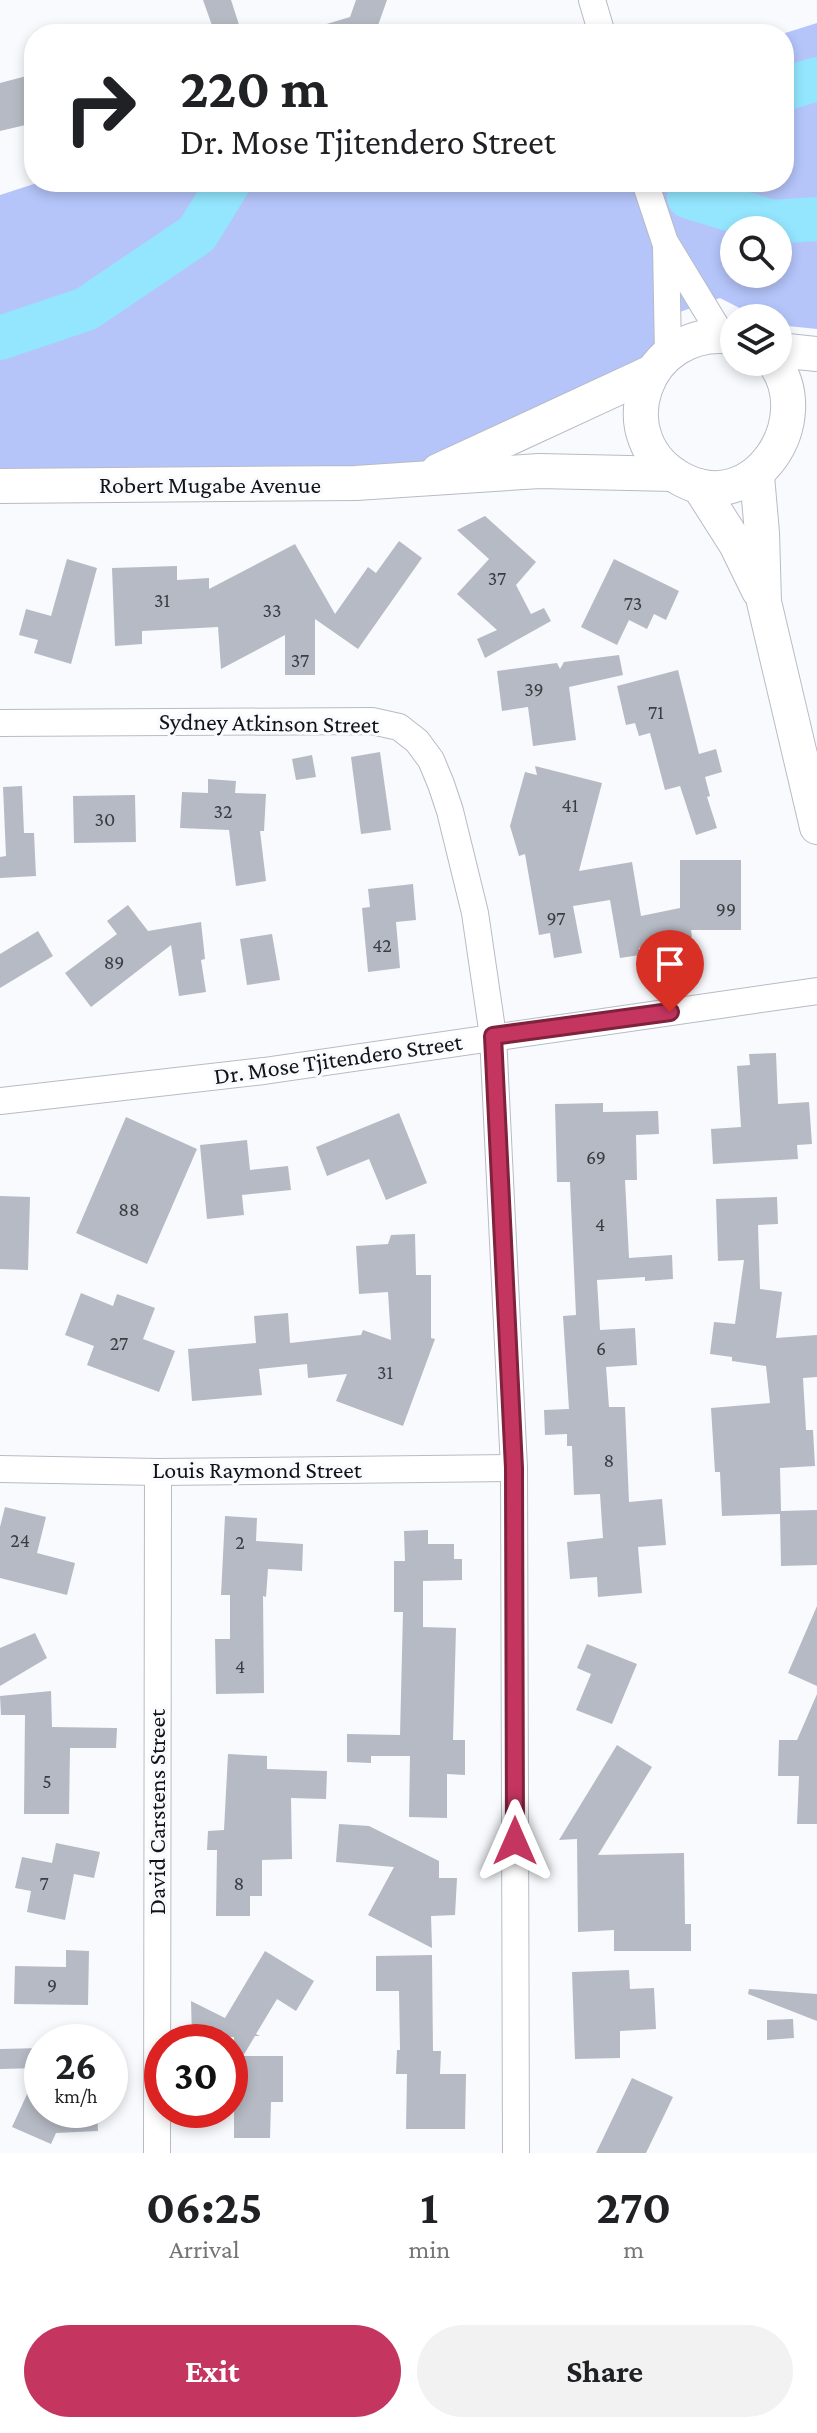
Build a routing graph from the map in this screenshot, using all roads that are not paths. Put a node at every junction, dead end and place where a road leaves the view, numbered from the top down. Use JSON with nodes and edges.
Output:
{"nodes":[{"id":1,"x":592,"y":0,"type":"edge"},
{"id":2,"x":599,"y":24,"type":"edge"},
{"id":3,"x":648,"y":192,"type":"edge"},
{"id":4,"x":665,"y":242,"type":"junction"},
{"id":5,"x":720,"y":324,"type":"edge"},
{"id":6,"x":720,"y":336,"type":"edge"},
{"id":7,"x":792,"y":351,"type":"edge"},
{"id":8,"x":817,"y":354,"type":"edge"},
{"id":9,"x":660,"y":363,"type":"junction"},
{"id":10,"x":782,"y":376,"type":"edge"},
{"id":11,"x":817,"y":439,"type":"edge"},
{"id":12,"x":767,"y":466,"type":"junction"},
{"id":13,"x":419,"y":479,"type":"junction"},
{"id":14,"x":686,"y":480,"type":"junction"},
{"id":15,"x":0,"y":486,"type":"edge"},
{"id":16,"x":764,"y":602,"type":"junction"},
{"id":17,"x":0,"y":723,"type":"edge"},
{"id":18,"x":817,"y":827,"type":"edge"},
{"id":19,"x":817,"y":991,"type":"edge"},
{"id":20,"x":493,"y":1036,"type":"junction"},
{"id":21,"x":0,"y":1101,"type":"edge"},
{"id":22,"x":514,"y":1468,"type":"junction"},
{"id":23,"x":0,"y":1469,"type":"edge"},
{"id":24,"x":158,"y":1472,"type":"junction"},
{"id":25,"x":157,"y":2153,"type":"edge"},
{"id":26,"x":516,"y":2153,"type":"edge"}],
"edges":[{"from":1,"to":2,"type":"street"},
{"from":3,"to":4,"type":"street"},
{"from":4,"to":5,"type":"street"},
{"from":4,"to":9,"type":"street"},
{"from":6,"to":9,"type":"main road","name":"Robert Mugabe Avenue"},
{"from":7,"to":8,"type":"main road"},
{"from":9,"to":13,"type":"main road","name":"Robert Mugabe Avenue"},
{"from":9,"to":14,"type":"main road"},
{"from":10,"to":12,"type":"main road"},
{"from":11,"to":12,"type":"main road"},
{"from":12,"to":14,"type":"main road","name":"Robert Mugabe Avenue"},
{"from":12,"to":16,"type":"main road"},
{"from":13,"to":14,"type":"main road","name":"Robert Mugabe Avenue"},
{"from":13,"to":15,"type":"main road","name":"Robert Mugabe Avenue"},
{"from":14,"to":16,"type":"main road"},
{"from":16,"to":18,"type":"main road"},
{"from":17,"to":20,"type":"street","name":"Sydney Atkinson Street"},
{"from":19,"to":20,"type":"street","name":"Dr. Mose Tjitendero Street"},
{"from":20,"to":21,"type":"street","name":"Dr. Mose Tjitendero Street"},
{"from":20,"to":22,"type":"street","name":"Sydney Atkinson Street"},
{"from":22,"to":24,"type":"street","name":"Louis Raymond Street"},
{"from":22,"to":26,"type":"street","name":"Sydney Atkinson Street"},
{"from":23,"to":24,"type":"street","name":"Louis Raymond Street"},
{"from":24,"to":25,"type":"street","name":"David Carstens Street"}]}
